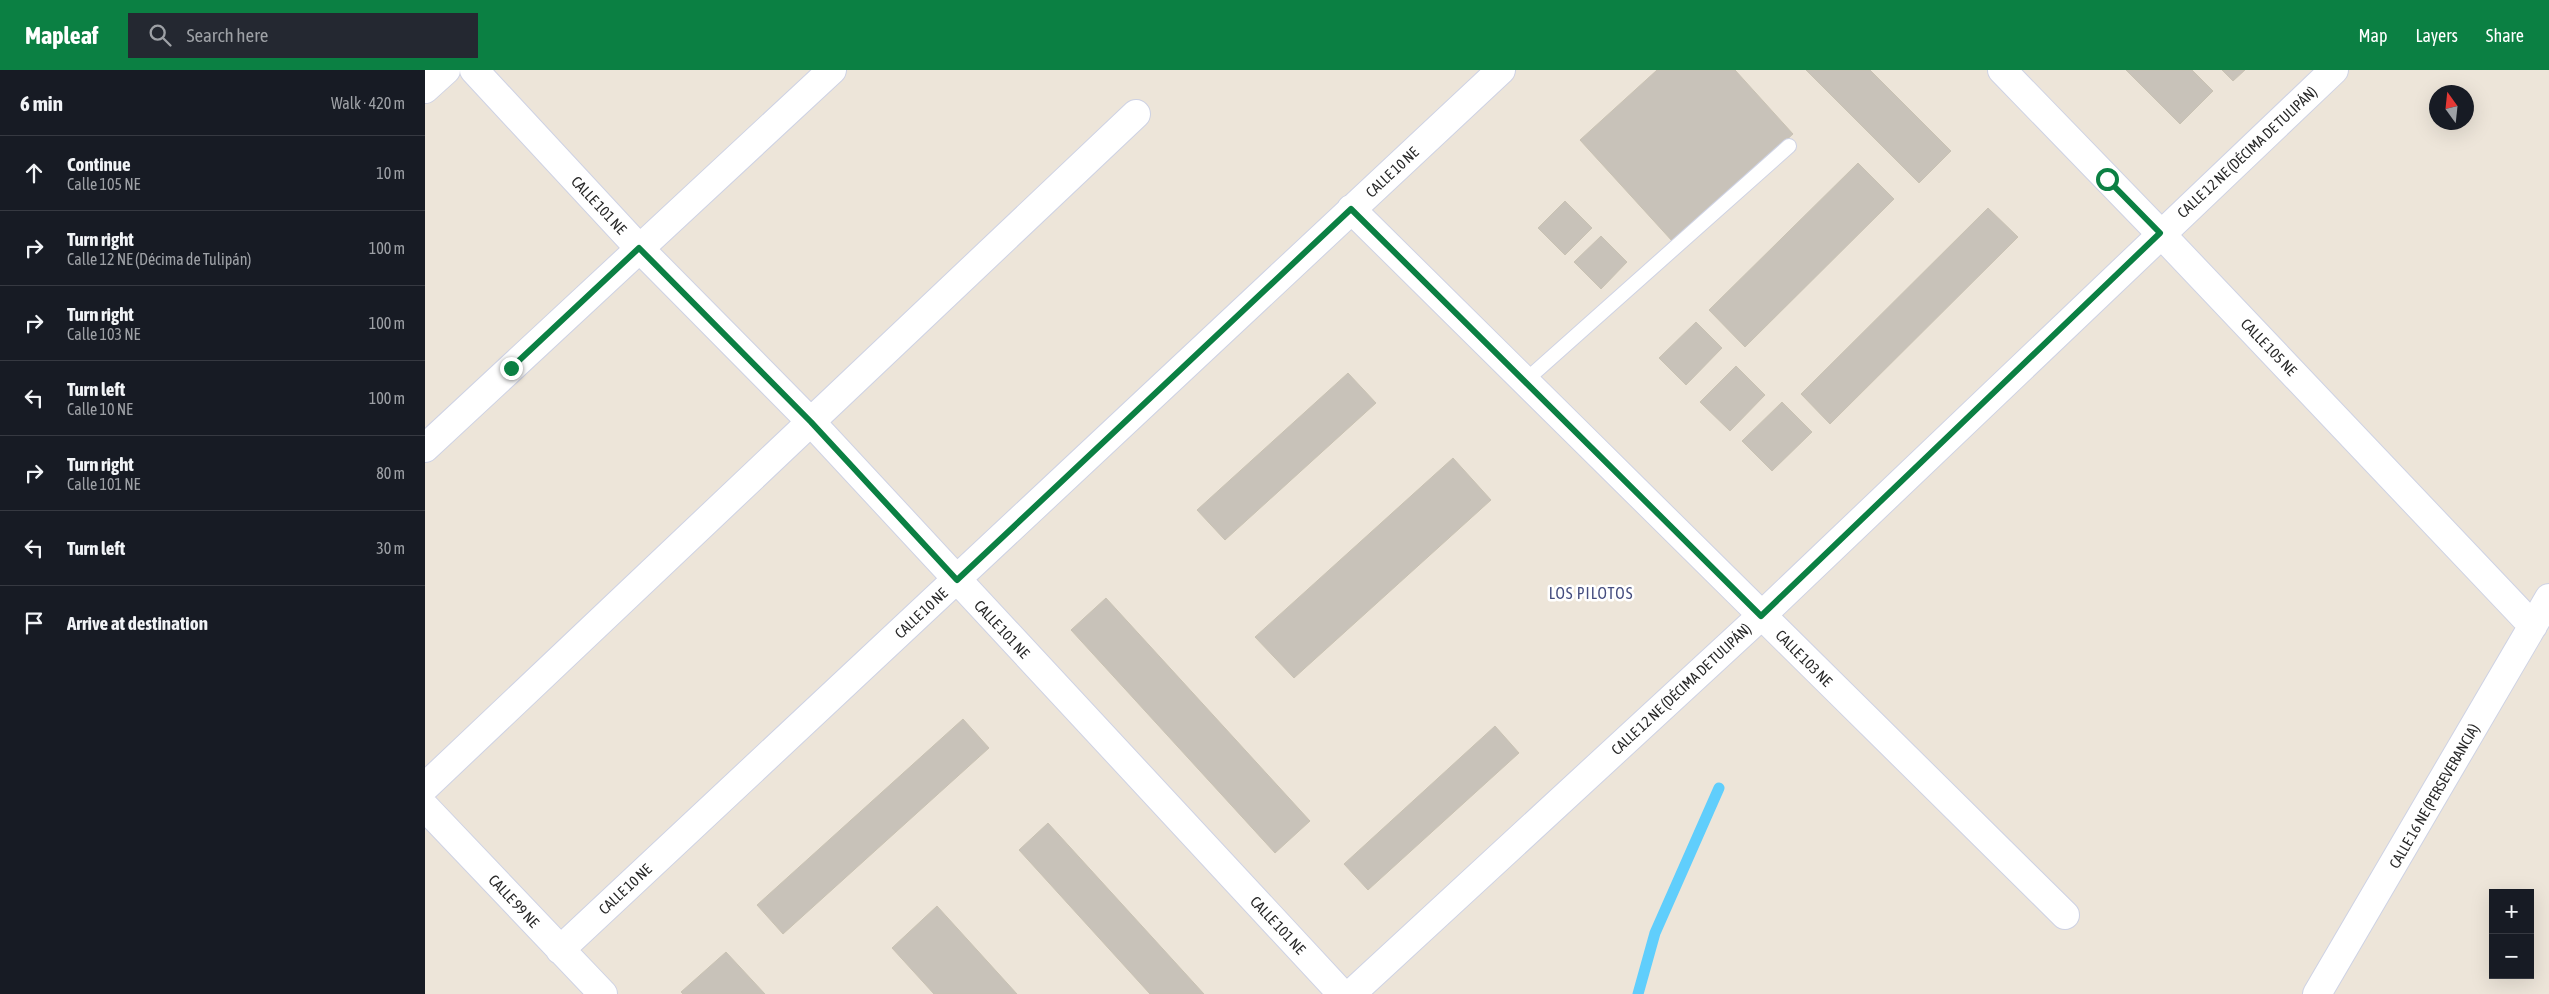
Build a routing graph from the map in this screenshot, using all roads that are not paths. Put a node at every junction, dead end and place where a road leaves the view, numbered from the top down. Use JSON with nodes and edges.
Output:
{"nodes":[{"id":1,"x":446,"y":70,"type":"edge"},
{"id":2,"x":474,"y":70,"type":"edge"},
{"id":3,"x":832,"y":70,"type":"edge"},
{"id":4,"x":1501,"y":70,"type":"edge"},
{"id":5,"x":2002,"y":70,"type":"edge"},
{"id":6,"x":2334,"y":70,"type":"edge"},
{"id":7,"x":425,"y":89,"type":"edge"},
{"id":8,"x":1136,"y":114,"type":"dead end"},
{"id":9,"x":1789,"y":146,"type":"dead end"},
{"id":10,"x":1351,"y":209,"type":"junction"},
{"id":11,"x":2160,"y":233,"type":"junction"},
{"id":12,"x":639,"y":248,"type":"junction"},
{"id":13,"x":1525,"y":381,"type":"junction"},
{"id":14,"x":811,"y":422,"type":"junction"},
{"id":15,"x":425,"y":448,"type":"edge"},
{"id":16,"x":957,"y":580,"type":"junction"},
{"id":17,"x":2549,"y":598,"type":"edge"},
{"id":18,"x":1761,"y":616,"type":"junction"},
{"id":19,"x":2533,"y":626,"type":"junction"},
{"id":20,"x":425,"y":787,"type":"edge"},
{"id":21,"x":425,"y":807,"type":"edge"},
{"id":22,"x":2065,"y":915,"type":"dead end"},
{"id":23,"x":560,"y":950,"type":"junction"},
{"id":24,"x":603,"y":994,"type":"edge"},
{"id":25,"x":1342,"y":994,"type":"edge"},
{"id":26,"x":1351,"y":994,"type":"edge"},
{"id":27,"x":2317,"y":994,"type":"edge"}],
"edges":[{"from":1,"to":7,"type":"street"},
{"from":2,"to":12,"type":"street","name":"CALLE 101 NE"},
{"from":3,"to":12,"type":"street"},
{"from":4,"to":10,"type":"street","name":"CALLE 10 NE"},
{"from":5,"to":11,"type":"street","name":"CALLE 105 NE"},
{"from":6,"to":11,"type":"street","name":"CALLE 12 NE (DÉCIMA DE TULIPÁN)"},
{"from":8,"to":14,"type":"street"},
{"from":9,"to":13,"type":"lane"},
{"from":10,"to":13,"type":"street","name":"CALLE 103 NE"},
{"from":10,"to":16,"type":"street","name":"CALLE 10 NE"},
{"from":11,"to":18,"type":"street","name":"CALLE 12 NE (DÉCIMA DE TULIPÁN)"},
{"from":11,"to":19,"type":"street","name":"CALLE 105 NE"},
{"from":12,"to":14,"type":"street","name":"CALLE 101 NE"},
{"from":12,"to":15,"type":"street"},
{"from":13,"to":18,"type":"street","name":"CALLE 103 NE"},
{"from":14,"to":16,"type":"street","name":"CALLE 101 NE"},
{"from":14,"to":20,"type":"street"},
{"from":16,"to":23,"type":"street","name":"CALLE 10 NE"},
{"from":16,"to":25,"type":"street","name":"CALLE 101 NE"},
{"from":17,"to":19,"type":"street","name":"CALLE 16 NE (PERSEVERANCIA)"},
{"from":18,"to":22,"type":"street","name":"CALLE 103 NE"},
{"from":18,"to":26,"type":"street","name":"CALLE 12 NE (DÉCIMA DE TULIPÁN)"},
{"from":19,"to":27,"type":"street","name":"CALLE 16 NE (PERSEVERANCIA)"},
{"from":21,"to":23,"type":"street","name":"CALLE 99 NE"},
{"from":23,"to":24,"type":"street","name":"CALLE 99 NE"}]}
